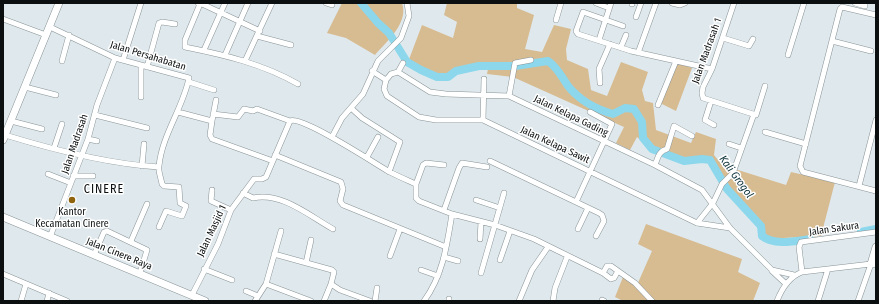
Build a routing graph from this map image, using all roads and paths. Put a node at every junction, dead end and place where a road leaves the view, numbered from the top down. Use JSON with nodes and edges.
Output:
{"nodes":[{"id":1,"x":59,"y":3,"type":"edge"},
{"id":2,"x":141,"y":3,"type":"edge"},
{"id":3,"x":199,"y":3,"type":"edge"},
{"id":4,"x":225,"y":3,"type":"edge"},
{"id":5,"x":248,"y":3,"type":"edge"},
{"id":6,"x":272,"y":3,"type":"edge"},
{"id":7,"x":407,"y":3,"type":"edge"},
{"id":8,"x":561,"y":3,"type":"edge"},
{"id":9,"x":596,"y":3,"type":"edge"},
{"id":10,"x":641,"y":3,"type":"edge"},
{"id":11,"x":656,"y":3,"type":"edge"},
{"id":12,"x":672,"y":3,"type":"edge"},
{"id":13,"x":685,"y":3,"type":"edge"},
{"id":14,"x":734,"y":3,"type":"edge"},
{"id":15,"x":804,"y":3,"type":"edge"},
{"id":16,"x":855,"y":3,"type":"edge"},
{"id":17,"x":610,"y":6,"type":"edge"},
{"id":18,"x":865,"y":6,"type":"dead end"},
{"id":19,"x":220,"y":13,"type":"junction"},
{"id":20,"x":876,"y":15,"type":"edge"},
{"id":21,"x":636,"y":17,"type":"dead end"},
{"id":22,"x":3,"y":18,"type":"edge"},
{"id":23,"x":605,"y":19,"type":"junction"},
{"id":24,"x":556,"y":20,"type":"dead end"},
{"id":25,"x":240,"y":22,"type":"junction"},
{"id":26,"x":175,"y":24,"type":"dead end"},
{"id":27,"x":623,"y":26,"type":"dead end"},
{"id":28,"x":50,"y":27,"type":"junction"},
{"id":29,"x":258,"y":34,"type":"junction"},
{"id":30,"x":46,"y":35,"type":"junction"},
{"id":31,"x":69,"y":35,"type":"junction"},
{"id":32,"x":626,"y":35,"type":"dead end"},
{"id":33,"x":723,"y":38,"type":"junction"},
{"id":34,"x":753,"y":39,"type":"dead end"},
{"id":35,"x":598,"y":40,"type":"junction"},
{"id":36,"x":832,"y":41,"type":"junction"},
{"id":37,"x":610,"y":44,"type":"junction"},
{"id":38,"x":291,"y":45,"type":"dead end"},
{"id":39,"x":621,"y":47,"type":"junction"},
{"id":40,"x":204,"y":50,"type":"junction"},
{"id":41,"x":872,"y":51,"type":"dead end"},
{"id":42,"x":638,"y":53,"type":"junction"},
{"id":43,"x":225,"y":54,"type":"junction"},
{"id":44,"x":788,"y":55,"type":"dead end"},
{"id":45,"x":115,"y":58,"type":"junction"},
{"id":46,"x":123,"y":60,"type":"junction"},
{"id":47,"x":531,"y":60,"type":"dead end"},
{"id":48,"x":62,"y":61,"type":"dead end"},
{"id":49,"x":245,"y":61,"type":"junction"},
{"id":50,"x":676,"y":61,"type":"junction"},
{"id":51,"x":404,"y":63,"type":"dead end"},
{"id":52,"x":144,"y":66,"type":"junction"},
{"id":53,"x":712,"y":69,"type":"junction"},
{"id":54,"x":372,"y":71,"type":"junction"},
{"id":55,"x":398,"y":72,"type":"junction"},
{"id":56,"x":484,"y":79,"type":"dead end"},
{"id":57,"x":386,"y":80,"type":"junction"},
{"id":58,"x":188,"y":82,"type":"junction"},
{"id":59,"x":298,"y":84,"type":"dead end"},
{"id":60,"x":600,"y":84,"type":"dead end"},
{"id":61,"x":765,"y":86,"type":"dead end"},
{"id":62,"x":25,"y":87,"type":"junction"},
{"id":63,"x":214,"y":90,"type":"dead end"},
{"id":64,"x":56,"y":95,"type":"dead end"},
{"id":65,"x":484,"y":95,"type":"junction"},
{"id":66,"x":509,"y":96,"type":"junction"},
{"id":67,"x":141,"y":97,"type":"dead end"},
{"id":68,"x":216,"y":100,"type":"dead end"},
{"id":69,"x":711,"y":101,"type":"junction"},
{"id":70,"x":658,"y":105,"type":"dead end"},
{"id":71,"x":351,"y":108,"type":"junction"},
{"id":72,"x":178,"y":112,"type":"junction"},
{"id":73,"x":590,"y":112,"type":"dead end"},
{"id":74,"x":213,"y":114,"type":"junction"},
{"id":75,"x":755,"y":114,"type":"junction"},
{"id":76,"x":95,"y":116,"type":"junction"},
{"id":77,"x":483,"y":120,"type":"junction"},
{"id":78,"x":876,"y":120,"type":"edge"},
{"id":79,"x":11,"y":121,"type":"junction"},
{"id":80,"x":212,"y":121,"type":"junction"},
{"id":81,"x":290,"y":121,"type":"junction"},
{"id":82,"x":62,"y":124,"type":"dead end"},
{"id":83,"x":714,"y":126,"type":"dead end"},
{"id":84,"x":147,"y":128,"type":"dead end"},
{"id":85,"x":42,"y":130,"type":"dead end"},
{"id":86,"x":765,"y":132,"type":"dead end"},
{"id":87,"x":692,"y":136,"type":"dead end"},
{"id":88,"x":4,"y":137,"type":"edge"},
{"id":89,"x":332,"y":137,"type":"junction"},
{"id":90,"x":378,"y":137,"type":"dead end"},
{"id":91,"x":88,"y":139,"type":"junction"},
{"id":92,"x":97,"y":141,"type":"dead end"},
{"id":93,"x":604,"y":141,"type":"junction"},
{"id":94,"x":144,"y":144,"type":"dead end"},
{"id":95,"x":729,"y":144,"type":"dead end"},
{"id":96,"x":806,"y":144,"type":"junction"},
{"id":97,"x":54,"y":148,"type":"junction"},
{"id":98,"x":741,"y":148,"type":"junction"},
{"id":99,"x":81,"y":155,"type":"junction"},
{"id":100,"x":367,"y":157,"type":"junction"},
{"id":101,"x":274,"y":158,"type":"junction"},
{"id":102,"x":490,"y":161,"type":"dead end"},
{"id":103,"x":444,"y":165,"type":"dead end"},
{"id":104,"x":655,"y":165,"type":"junction"},
{"id":105,"x":142,"y":166,"type":"junction"},
{"id":106,"x":159,"y":167,"type":"junction"},
{"id":107,"x":487,"y":167,"type":"dead end"},
{"id":108,"x":590,"y":171,"type":"junction"},
{"id":109,"x":389,"y":172,"type":"junction"},
{"id":110,"x":48,"y":174,"type":"dead end"},
{"id":111,"x":73,"y":176,"type":"junction"},
{"id":112,"x":93,"y":176,"type":"dead end"},
{"id":113,"x":71,"y":183,"type":"junction"},
{"id":114,"x":416,"y":184,"type":"junction"},
{"id":115,"x":859,"y":186,"type":"junction"},
{"id":116,"x":212,"y":190,"type":"dead end"},
{"id":117,"x":876,"y":191,"type":"edge"},
{"id":118,"x":243,"y":193,"type":"junction"},
{"id":119,"x":504,"y":193,"type":"dead end"},
{"id":120,"x":476,"y":200,"type":"dead end"},
{"id":121,"x":576,"y":202,"type":"junction"},
{"id":122,"x":713,"y":203,"type":"junction"},
{"id":123,"x":147,"y":204,"type":"dead end"},
{"id":124,"x":500,"y":208,"type":"junction"},
{"id":125,"x":588,"y":208,"type":"junction"},
{"id":126,"x":231,"y":210,"type":"junction"},
{"id":127,"x":444,"y":210,"type":"junction"},
{"id":128,"x":452,"y":214,"type":"junction"},
{"id":129,"x":3,"y":217,"type":"edge"},
{"id":130,"x":481,"y":222,"type":"junction"},
{"id":131,"x":697,"y":223,"type":"junction"},
{"id":132,"x":495,"y":225,"type":"junction"},
{"id":133,"x":159,"y":228,"type":"dead end"},
{"id":134,"x":730,"y":228,"type":"junction"},
{"id":135,"x":333,"y":229,"type":"dead end"},
{"id":136,"x":400,"y":229,"type":"junction"},
{"id":137,"x":578,"y":229,"type":"dead end"},
{"id":138,"x":281,"y":231,"type":"dead end"},
{"id":139,"x":510,"y":231,"type":"junction"},
{"id":140,"x":876,"y":232,"type":"edge"},
{"id":141,"x":50,"y":236,"type":"junction"},
{"id":142,"x":596,"y":236,"type":"dead end"},
{"id":143,"x":480,"y":239,"type":"dead end"},
{"id":144,"x":311,"y":240,"type":"dead end"},
{"id":145,"x":131,"y":241,"type":"junction"},
{"id":146,"x":446,"y":247,"type":"junction"},
{"id":147,"x":548,"y":247,"type":"junction"},
{"id":148,"x":876,"y":247,"type":"edge"},
{"id":149,"x":274,"y":254,"type":"junction"},
{"id":150,"x":94,"y":255,"type":"junction"},
{"id":151,"x":390,"y":256,"type":"dead end"},
{"id":152,"x":567,"y":257,"type":"junction"},
{"id":153,"x":444,"y":258,"type":"junction"},
{"id":154,"x":500,"y":260,"type":"dead end"},
{"id":155,"x":458,"y":261,"type":"dead end"},
{"id":156,"x":306,"y":263,"type":"junction"},
{"id":157,"x":873,"y":264,"type":"edge"},
{"id":158,"x":204,"y":268,"type":"junction"},
{"id":159,"x":828,"y":268,"type":"junction"},
{"id":160,"x":421,"y":270,"type":"dead end"},
{"id":161,"x":772,"y":270,"type":"junction"},
{"id":162,"x":618,"y":271,"type":"junction"},
{"id":163,"x":140,"y":272,"type":"junction"},
{"id":164,"x":802,"y":272,"type":"junction"},
{"id":165,"x":481,"y":273,"type":"dead end"},
{"id":166,"x":603,"y":273,"type":"junction"},
{"id":167,"x":3,"y":275,"type":"edge"},
{"id":168,"x":794,"y":275,"type":"junction"},
{"id":169,"x":438,"y":276,"type":"junction"},
{"id":170,"x":232,"y":280,"type":"dead end"},
{"id":171,"x":26,"y":284,"type":"junction"},
{"id":172,"x":266,"y":284,"type":"junction"},
{"id":173,"x":331,"y":284,"type":"junction"},
{"id":174,"x":786,"y":284,"type":"junction"},
{"id":175,"x":377,"y":288,"type":"dead end"},
{"id":176,"x":246,"y":291,"type":"dead end"},
{"id":177,"x":49,"y":293,"type":"junction"},
{"id":178,"x":192,"y":295,"type":"junction"},
{"id":179,"x":256,"y":298,"type":"edge"},
{"id":180,"x":21,"y":301,"type":"edge"},
{"id":181,"x":47,"y":301,"type":"edge"},
{"id":182,"x":67,"y":301,"type":"edge"},
{"id":183,"x":205,"y":301,"type":"edge"},
{"id":184,"x":311,"y":301,"type":"edge"},
{"id":185,"x":324,"y":301,"type":"edge"},
{"id":186,"x":370,"y":301,"type":"edge"},
{"id":187,"x":375,"y":301,"type":"edge"},
{"id":188,"x":424,"y":301,"type":"edge"},
{"id":189,"x":519,"y":301,"type":"edge"},
{"id":190,"x":553,"y":301,"type":"edge"},
{"id":191,"x":652,"y":301,"type":"edge"},
{"id":192,"x":777,"y":301,"type":"edge"},
{"id":193,"x":818,"y":301,"type":"edge"},
{"id":194,"x":858,"y":301,"type":"edge"}],
"edges":[{"from":1,"to":28,"type":"main road"},
{"from":2,"to":46,"type":"street"},
{"from":3,"to":19,"type":"street"},
{"from":3,"to":40,"type":"street"},
{"from":4,"to":19,"type":"street"},
{"from":5,"to":25,"type":"street"},
{"from":6,"to":29,"type":"street"},
{"from":7,"to":54,"type":"street"},
{"from":8,"to":24,"type":"street"},
{"from":9,"to":17,"type":"street"},
{"from":10,"to":21,"type":"street"},
{"from":11,"to":42,"type":"street"},
{"from":12,"to":13,"type":"street"},
{"from":14,"to":33,"type":"street","name":"Jalan Madrasah 1"},
{"from":15,"to":44,"type":"street"},
{"from":16,"to":18,"type":"street"},
{"from":17,"to":23,"type":"street"},
{"from":19,"to":25,"type":"street"},
{"from":19,"to":40,"type":"street"},
{"from":20,"to":36,"type":"street"},
{"from":22,"to":30,"type":"street"},
{"from":23,"to":27,"type":"street"},
{"from":23,"to":35,"type":"street"},
{"from":23,"to":35,"type":"street"},
{"from":25,"to":29,"type":"street"},
{"from":25,"to":43,"type":"street"},
{"from":26,"to":52,"type":"street"},
{"from":28,"to":30,"type":"main road"},
{"from":28,"to":31,"type":"street","name":"Jalan Persahabatan"},
{"from":29,"to":38,"type":"street"},
{"from":29,"to":49,"type":"street"},
{"from":30,"to":62,"type":"main road"},
{"from":31,"to":45,"type":"street","name":"Jalan Persahabatan"},
{"from":31,"to":48,"type":"street"},
{"from":32,"to":39,"type":"street"},
{"from":33,"to":34,"type":"street"},
{"from":33,"to":53,"type":"street","name":"Jalan Madrasah 1"},
{"from":35,"to":37,"type":"street"},
{"from":36,"to":41,"type":"street"},
{"from":36,"to":96,"type":"street"},
{"from":37,"to":39,"type":"street"},
{"from":37,"to":60,"type":"street"},
{"from":39,"to":42,"type":"street"},
{"from":40,"to":43,"type":"street"},
{"from":42,"to":50,"type":"street"},
{"from":43,"to":49,"type":"street"},
{"from":45,"to":46,"type":"street","name":"Jalan Persahabatan"},
{"from":45,"to":76,"type":"street","name":"Jalan Madrasah"},
{"from":46,"to":52,"type":"street","name":"Jalan Persahabatan"},
{"from":47,"to":66,"type":"street"},
{"from":49,"to":59,"type":"street"},
{"from":50,"to":53,"type":"street"},
{"from":50,"to":70,"type":"street"},
{"from":51,"to":55,"type":"street"},
{"from":52,"to":58,"type":"street","name":"Jalan Persahabatan"},
{"from":52,"to":67,"type":"street"},
{"from":53,"to":69,"type":"street","name":"Jalan Madrasah 1"},
{"from":54,"to":57,"type":"street"},
{"from":54,"to":71,"type":"street"},
{"from":55,"to":57,"type":"street"},
{"from":55,"to":65,"type":"street","name":"Jalan Kelapa Gading"},
{"from":56,"to":65,"type":"street"},
{"from":57,"to":77,"type":"street","name":"Jalan Kelapa Sawit"},
{"from":58,"to":63,"type":"street"},
{"from":58,"to":72,"type":"street","name":"Jalan Persahabatan"},
{"from":61,"to":75,"type":"street"},
{"from":62,"to":64,"type":"street"},
{"from":62,"to":79,"type":"main road"},
{"from":65,"to":66,"type":"street","name":"Jalan Kelapa Gading"},
{"from":65,"to":77,"type":"street"},
{"from":66,"to":93,"type":"street","name":"Jalan Kelapa Gading"},
{"from":68,"to":74,"type":"street"},
{"from":69,"to":75,"type":"street"},
{"from":69,"to":83,"type":"street"},
{"from":71,"to":89,"type":"street"},
{"from":71,"to":109,"type":"street"},
{"from":72,"to":80,"type":"street"},
{"from":72,"to":106,"type":"street","name":"Jalan Persahabatan"},
{"from":73,"to":93,"type":"street"},
{"from":74,"to":80,"type":"street"},
{"from":74,"to":81,"type":"street"},
{"from":75,"to":98,"type":"street"},
{"from":76,"to":84,"type":"street"},
{"from":76,"to":91,"type":"street","name":"Jalan Madrasah"},
{"from":77,"to":108,"type":"street","name":"Jalan Kelapa Sawit"},
{"from":78,"to":115,"type":"street"},
{"from":79,"to":85,"type":"street"},
{"from":79,"to":88,"type":"main road"},
{"from":80,"to":101,"type":"street"},
{"from":81,"to":89,"type":"street"},
{"from":81,"to":101,"type":"street","name":"Jalan Masjid 1"},
{"from":82,"to":97,"type":"street"},
{"from":86,"to":96,"type":"street"},
{"from":87,"to":104,"type":"street"},
{"from":88,"to":97,"type":"street"},
{"from":89,"to":100,"type":"street"},
{"from":90,"to":100,"type":"street"},
{"from":91,"to":92,"type":"street"},
{"from":91,"to":99,"type":"street","name":"Jalan Madrasah"},
{"from":93,"to":104,"type":"street","name":"Jalan Kelapa Gading"},
{"from":93,"to":108,"type":"street"},
{"from":94,"to":105,"type":"street"},
{"from":95,"to":98,"type":"street"},
{"from":96,"to":115,"type":"street"},
{"from":97,"to":99,"type":"street"},
{"from":98,"to":122,"type":"street"},
{"from":99,"to":105,"type":"street"},
{"from":99,"to":111,"type":"street","name":"Jalan Madrasah"},
{"from":100,"to":109,"type":"street"},
{"from":101,"to":118,"type":"street","name":"Jalan Masjid 1"},
{"from":101,"to":136,"type":"street"},
{"from":102,"to":121,"type":"street"},
{"from":103,"to":114,"type":"street"},
{"from":104,"to":122,"type":"street","name":"Jalan Kelapa Gading"},
{"from":105,"to":106,"type":"street"},
{"from":106,"to":133,"type":"street"},
{"from":107,"to":127,"type":"street"},
{"from":108,"to":121,"type":"street"},
{"from":108,"to":131,"type":"street","name":"Jalan Kelapa Sawit"},
{"from":109,"to":114,"type":"street"},
{"from":110,"to":113,"type":"street"},
{"from":111,"to":112,"type":"street"},
{"from":111,"to":113,"type":"street","name":"Jalan Madrasah"},
{"from":113,"to":141,"type":"street","name":"Jalan Madrasah"},
{"from":114,"to":127,"type":"street"},
{"from":115,"to":117,"type":"street"},
{"from":116,"to":126,"type":"street"},
{"from":118,"to":126,"type":"street","name":"Jalan Masjid 1"},
{"from":118,"to":135,"type":"street"},
{"from":119,"to":124,"type":"street"},
{"from":120,"to":124,"type":"street"},
{"from":121,"to":125,"type":"street"},
{"from":122,"to":131,"type":"street"},
{"from":122,"to":134,"type":"street","name":"Jalan Kelapa Gading"},
{"from":123,"to":145,"type":"street"},
{"from":124,"to":132,"type":"street"},
{"from":125,"to":137,"type":"street"},
{"from":125,"to":142,"type":"street"},
{"from":126,"to":158,"type":"street","name":"Jalan Masjid 1"},
{"from":127,"to":128,"type":"street"},
{"from":128,"to":130,"type":"street"},
{"from":128,"to":146,"type":"street"},
{"from":129,"to":141,"type":"main road","name":"Jalan Cinere Raya"},
{"from":130,"to":132,"type":"street"},
{"from":130,"to":143,"type":"street"},
{"from":131,"to":134,"type":"street","name":"Jalan Kelapa Sawit"},
{"from":132,"to":139,"type":"street"},
{"from":132,"to":165,"type":"street"},
{"from":134,"to":161,"type":"street","name":"Jalan Kelapa Gading"},
{"from":136,"to":146,"type":"street"},
{"from":136,"to":151,"type":"street"},
{"from":138,"to":149,"type":"street"},
{"from":139,"to":147,"type":"street"},
{"from":139,"to":154,"type":"street"},
{"from":140,"to":164,"type":"street","name":"Jalan Sakura"},
{"from":141,"to":150,"type":"main road","name":"Jalan Cinere Raya"},
{"from":144,"to":156,"type":"street"},
{"from":145,"to":150,"type":"street"},
{"from":145,"to":163,"type":"street"},
{"from":146,"to":153,"type":"street"},
{"from":147,"to":152,"type":"street"},
{"from":147,"to":189,"type":"street"},
{"from":148,"to":157,"type":"main road"},
{"from":149,"to":156,"type":"street"},
{"from":149,"to":172,"type":"street"},
{"from":150,"to":163,"type":"main road","name":"Jalan Cinere Raya"},
{"from":152,"to":166,"type":"street"},
{"from":152,"to":190,"type":"street"},
{"from":153,"to":155,"type":"street"},
{"from":153,"to":169,"type":"street"},
{"from":156,"to":173,"type":"street"},
{"from":157,"to":159,"type":"street"},
{"from":157,"to":194,"type":"street"},
{"from":158,"to":170,"type":"street"},
{"from":158,"to":178,"type":"street","name":"Jalan Masjid 1"},
{"from":159,"to":164,"type":"street"},
{"from":159,"to":193,"type":"street"},
{"from":160,"to":169,"type":"street"},
{"from":161,"to":168,"type":"street"},
{"from":161,"to":174,"type":"street","name":"Jalan Kelapa Gading"},
{"from":162,"to":166,"type":"street"},
{"from":162,"to":166,"type":"street"},
{"from":162,"to":191,"type":"street"},
{"from":163,"to":178,"type":"main road","name":"Jalan Cinere Raya"},
{"from":164,"to":168,"type":"street"},
{"from":167,"to":171,"type":"street"},
{"from":168,"to":174,"type":"street"},
{"from":169,"to":188,"type":"street"},
{"from":171,"to":177,"type":"street"},
{"from":171,"to":180,"type":"street"},
{"from":172,"to":179,"type":"street"},
{"from":172,"to":184,"type":"street"},
{"from":173,"to":185,"type":"street"},
{"from":173,"to":186,"type":"street"},
{"from":174,"to":192,"type":"street"},
{"from":175,"to":187,"type":"street"},
{"from":176,"to":179,"type":"street"},
{"from":177,"to":181,"type":"street"},
{"from":177,"to":182,"type":"street"},
{"from":178,"to":183,"type":"main road","name":"Jalan Cinere Raya"}]}
